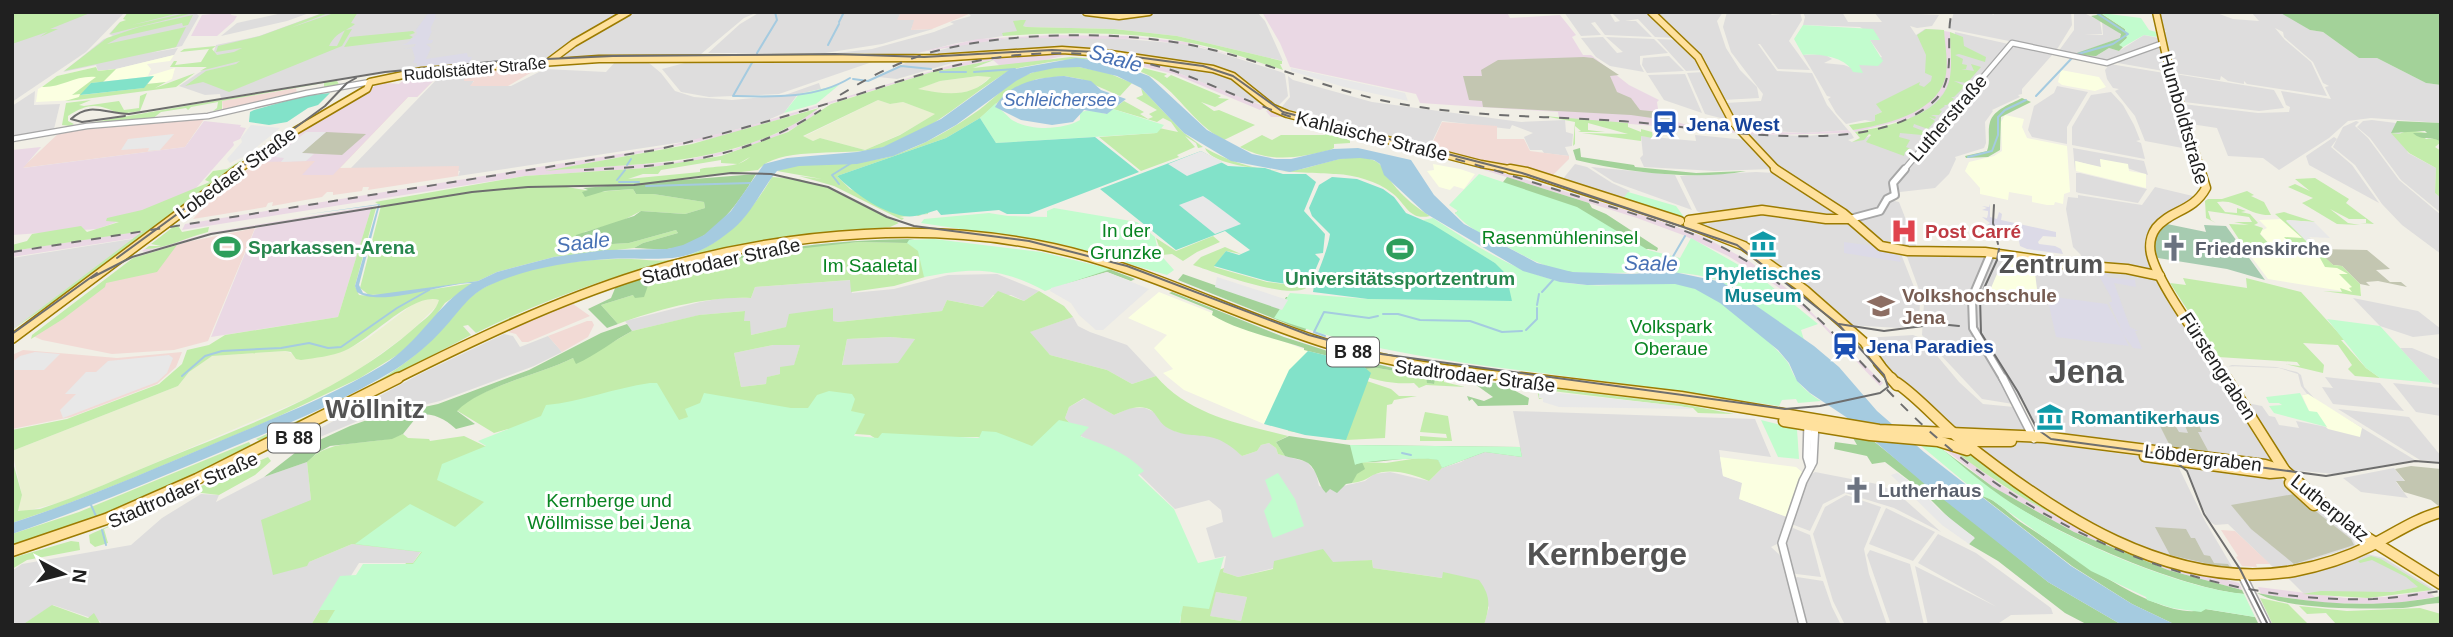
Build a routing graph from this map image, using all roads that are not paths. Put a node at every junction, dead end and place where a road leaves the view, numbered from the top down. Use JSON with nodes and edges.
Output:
{"nodes":[{"id":1,"x":628,"y":12,"type":"edge"},
{"id":2,"x":1086,"y":12,"type":"edge"},
{"id":3,"x":1149,"y":12,"type":"edge"},
{"id":4,"x":1650,"y":12,"type":"edge"},
{"id":5,"x":2156,"y":12,"type":"edge"},
{"id":6,"x":2163,"y":46,"type":"junction"},
{"id":7,"x":860,"y":57,"type":"joint"},
{"id":8,"x":550,"y":61,"type":"junction"},
{"id":9,"x":369,"y":86,"type":"junction"},
{"id":10,"x":12,"y":139,"type":"edge"},
{"id":11,"x":2204,"y":195,"type":"joint"},
{"id":12,"x":1841,"y":212,"type":"junction"},
{"id":13,"x":1850,"y":219,"type":"junction"},
{"id":14,"x":1836,"y":220,"type":"junction"},
{"id":15,"x":1686,"y":221,"type":"junction"},
{"id":16,"x":1991,"y":253,"type":"junction"},
{"id":17,"x":2160,"y":276,"type":"junction"},
{"id":18,"x":13,"y":342,"type":"edge"},
{"id":19,"x":1812,"y":424,"type":"junction"},
{"id":20,"x":2034,"y":438,"type":"junction"},
{"id":21,"x":1953,"y":440,"type":"junction"},
{"id":22,"x":2276,"y":456,"type":"joint"},
{"id":23,"x":2285,"y":471,"type":"junction"},
{"id":24,"x":2441,"y":512,"type":"edge"},
{"id":25,"x":2372,"y":545,"type":"junction"},
{"id":26,"x":12,"y":554,"type":"edge"},
{"id":27,"x":2242,"y":575,"type":"junction"},
{"id":28,"x":2441,"y":584,"type":"edge"},
{"id":29,"x":2441,"y":591,"type":"edge"},
{"id":30,"x":2267,"y":624,"type":"edge"},
{"id":31,"x":1804,"y":625,"type":"edge"}],
"edges":[{"from":1,"to":8,"type":"main road"},
{"from":2,"to":3,"type":"main road"},
{"from":4,"to":12,"type":"main road"},
{"from":5,"to":6,"type":"main road","name":"Humboldtstraße"},
{"from":6,"to":11,"type":"main road","name":"Humboldtstraße"},
{"from":6,"to":13,"type":"street","name":"Lutherstraße"},
{"from":7,"to":8,"type":"main road","name":"Rudolstädter Straße"},
{"from":7,"to":15,"type":"main road","name":"Kahlaische Straße"},
{"from":8,"to":9,"type":"main road","name":"Rudolstädter Straße"},
{"from":9,"to":10,"type":"street"},
{"from":9,"to":18,"type":"main road","name":"Lobedaer Straße"},
{"from":11,"to":17,"type":"main road","name":"Fürstengraben"},
{"from":12,"to":13,"type":"main road"},
{"from":12,"to":14,"type":"main road"},
{"from":13,"to":14,"type":"main road"},
{"from":13,"to":16,"type":"main road"},
{"from":14,"to":15,"type":"main road"},
{"from":15,"to":21,"type":"main road","name":"Kahlaische Straße"},
{"from":16,"to":17,"type":"main road"},
{"from":16,"to":20,"type":"street"},
{"from":17,"to":22,"type":"main road","name":"Fürstengraben"},
{"from":19,"to":21,"type":"main road","name":"Stadtrodaer Straße","number":"B 88"},
{"from":19,"to":26,"type":"main road","name":"Stadtrodaer Straße","number":"B 88"},
{"from":19,"to":31,"type":"street"},
{"from":20,"to":21,"type":"main road","name":"Löbdergraben"},
{"from":20,"to":23,"type":"main road","name":"Löbdergraben"},
{"from":21,"to":27,"type":"main road","name":"Kahlaische Straße"},
{"from":22,"to":23,"type":"main road","name":"Lutherplatz"},
{"from":23,"to":25,"type":"main road","name":"Lutherplatz"},
{"from":24,"to":25,"type":"main road","name":"Kahlaische Straße"},
{"from":25,"to":27,"type":"main road","name":"Kahlaische Straße"},
{"from":25,"to":28,"type":"main road"},
{"from":25,"to":29,"type":"main road"},
{"from":27,"to":30,"type":"street"}]}
